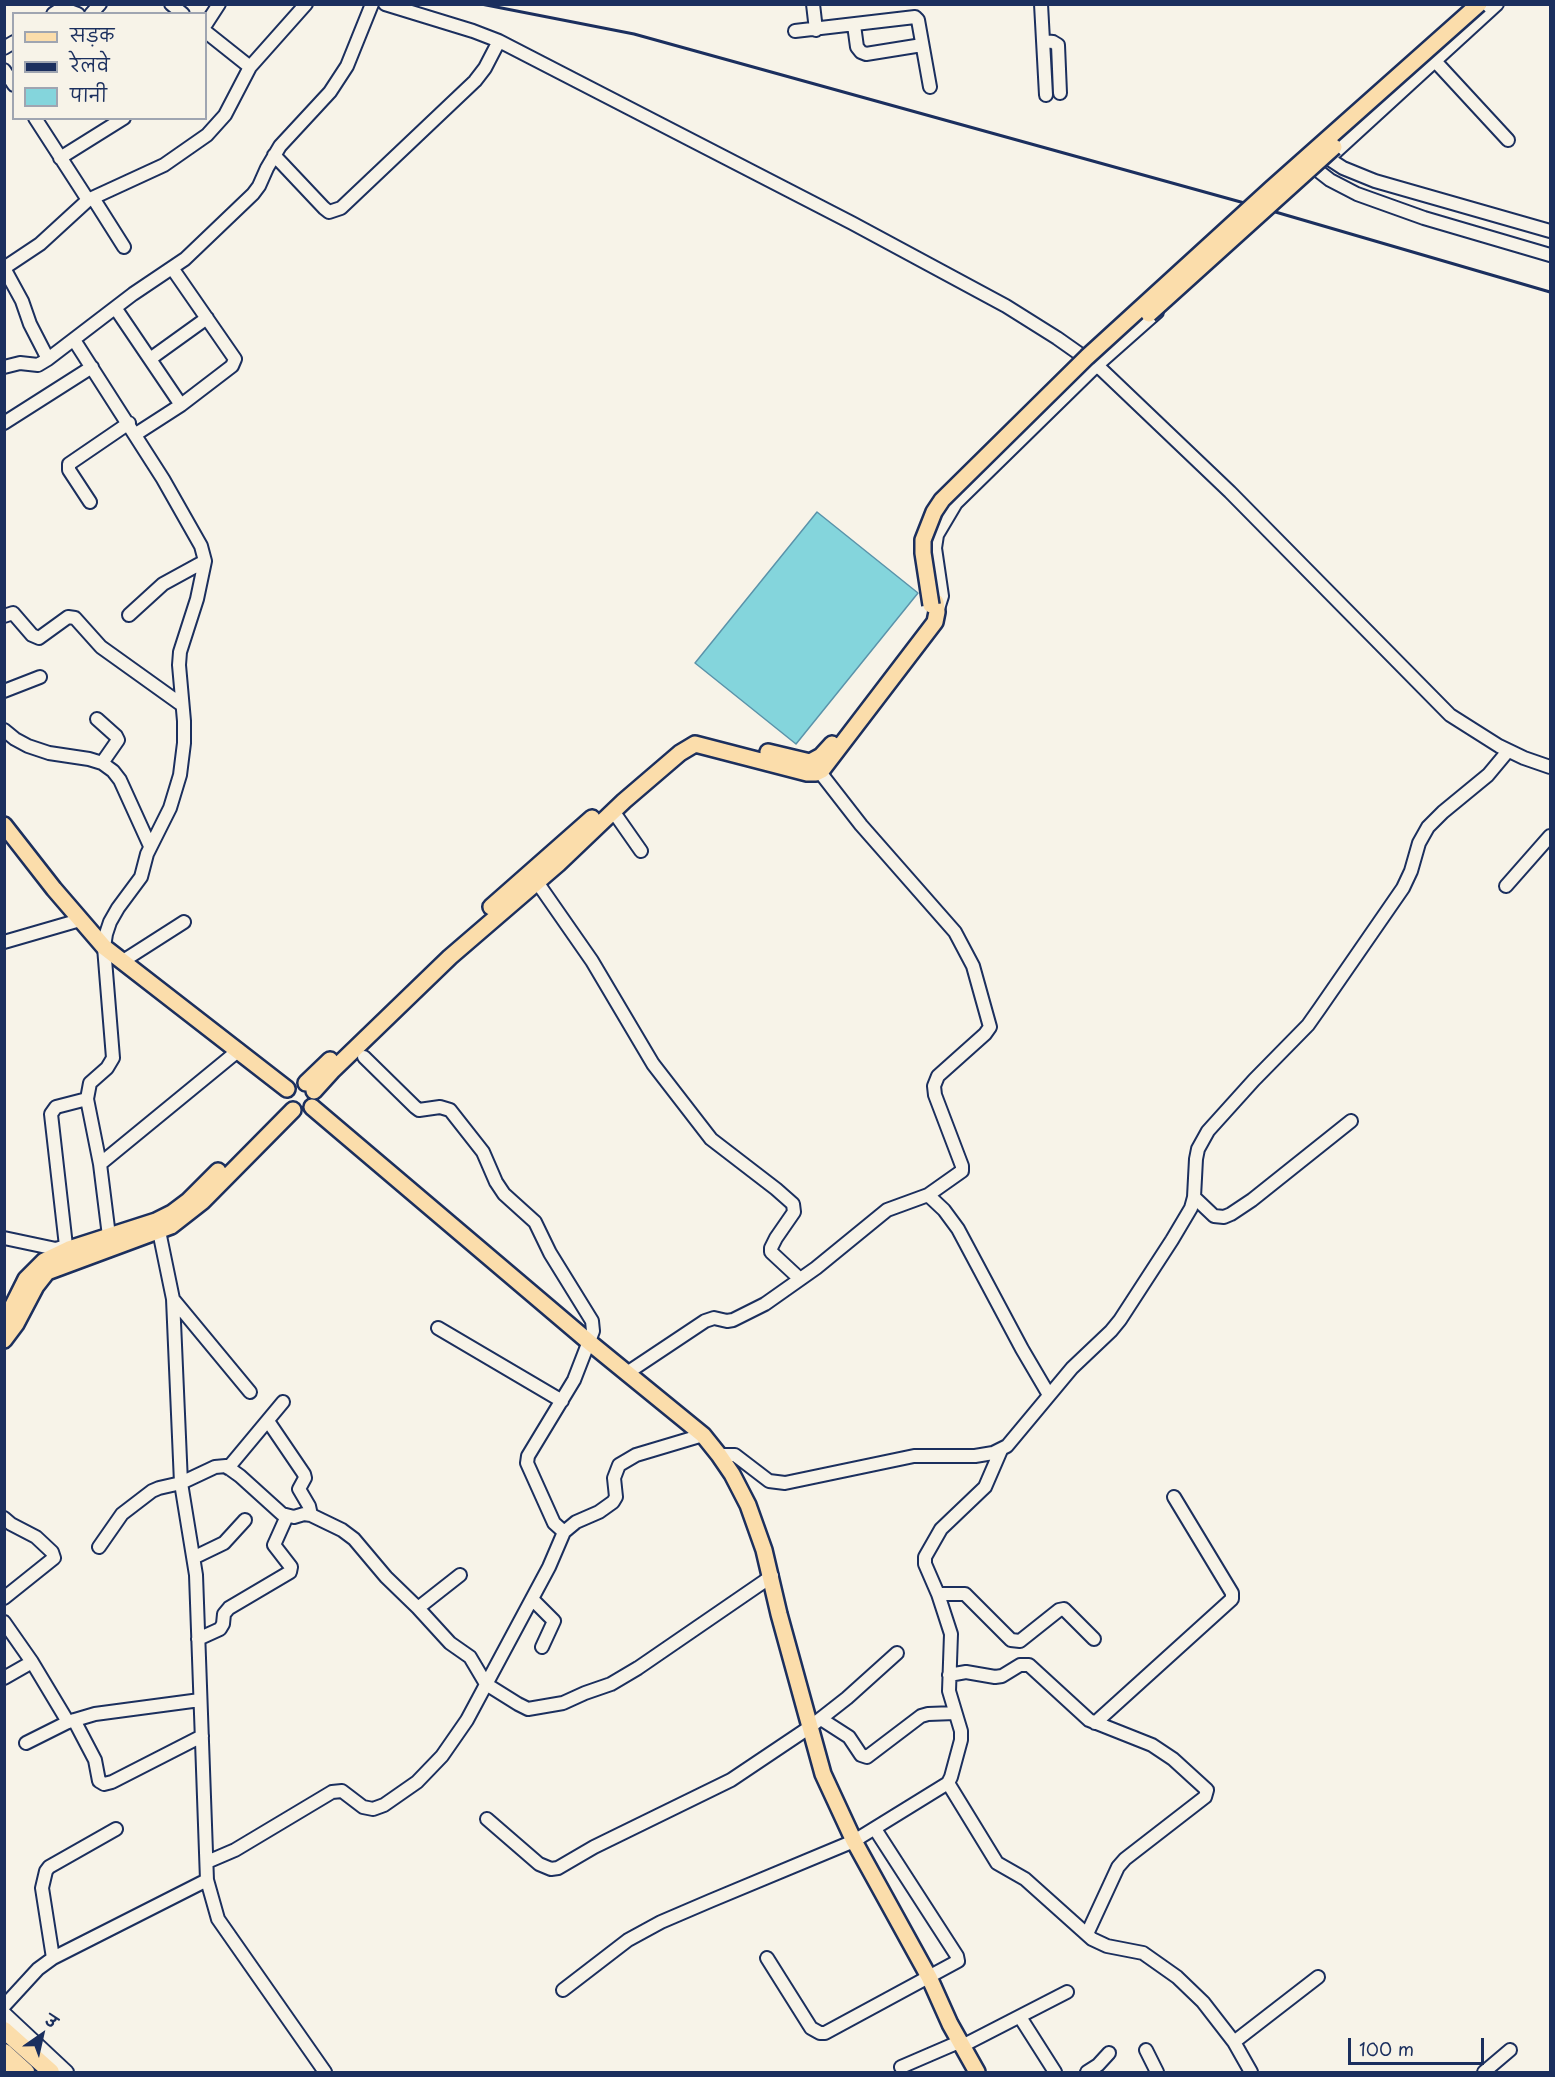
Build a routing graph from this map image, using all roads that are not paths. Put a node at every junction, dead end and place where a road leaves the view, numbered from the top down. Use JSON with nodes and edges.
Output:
{"nodes":[{"id":1,"x":219,"y":4,"type":"edge"},
{"id":2,"x":306,"y":4,"type":"edge"},
{"id":3,"x":372,"y":4,"type":"edge"},
{"id":4,"x":385,"y":4,"type":"edge"},
{"id":5,"x":813,"y":4,"type":"edge"},
{"id":6,"x":1041,"y":4,"type":"edge"},
{"id":7,"x":1471,"y":4,"type":"edge"},
{"id":8,"x":1479,"y":4,"type":"edge"},
{"id":9,"x":1488,"y":4,"type":"edge"},
{"id":10,"x":1497,"y":4,"type":"edge"},
{"id":11,"x":55,"y":12,"type":"edge"},
{"id":12,"x":73,"y":12,"type":"edge"},
{"id":13,"x":207,"y":22,"type":"edge"},
{"id":14,"x":854,"y":24,"type":"junction"},
{"id":15,"x":816,"y":30,"type":"junction"},
{"id":16,"x":795,"y":31,"type":"dead end"},
{"id":17,"x":207,"y":33,"type":"edge"},
{"id":18,"x":499,"y":41,"type":"junction"},
{"id":19,"x":1043,"y":41,"type":"junction"},
{"id":20,"x":922,"y":45,"type":"junction"},
{"id":21,"x":1435,"y":61,"type":"junction"},
{"id":22,"x":250,"y":67,"type":"junction"},
{"id":23,"x":930,"y":87,"type":"dead end"},
{"id":24,"x":1060,"y":93,"type":"dead end"},
{"id":25,"x":1046,"y":95,"type":"dead end"},
{"id":26,"x":121,"y":120,"type":"edge"},
{"id":27,"x":41,"y":121,"type":"edge"},
{"id":28,"x":1508,"y":140,"type":"dead end"},
{"id":29,"x":1314,"y":146,"type":"junction"},
{"id":30,"x":274,"y":155,"type":"junction"},
{"id":31,"x":1301,"y":157,"type":"junction"},
{"id":32,"x":60,"y":158,"type":"junction"},
{"id":33,"x":1328,"y":159,"type":"junction"},
{"id":34,"x":1317,"y":170,"type":"junction"},
{"id":35,"x":91,"y":199,"type":"junction"},
{"id":36,"x":1551,"y":231,"type":"edge"},
{"id":37,"x":124,"y":247,"type":"dead end"},
{"id":38,"x":1551,"y":255,"type":"edge"},
{"id":39,"x":6,"y":264,"type":"edge"},
{"id":40,"x":172,"y":268,"type":"junction"},
{"id":41,"x":116,"y":309,"type":"junction"},
{"id":42,"x":207,"y":318,"type":"junction"},
{"id":43,"x":74,"y":340,"type":"junction"},
{"id":44,"x":1082,"y":355,"type":"junction"},
{"id":45,"x":48,"y":359,"type":"junction"},
{"id":46,"x":150,"y":359,"type":"junction"},
{"id":47,"x":4,"y":366,"type":"edge"},
{"id":48,"x":1096,"y":366,"type":"junction"},
{"id":49,"x":92,"y":367,"type":"junction"},
{"id":50,"x":182,"y":405,"type":"junction"},
{"id":51,"x":4,"y":423,"type":"edge"},
{"id":52,"x":132,"y":429,"type":"junction"},
{"id":53,"x":90,"y":502,"type":"dead end"},
{"id":54,"x":206,"y":561,"type":"junction"},
{"id":55,"x":934,"y":608,"type":"junction"},
{"id":56,"x":129,"y":615,"type":"dead end"},
{"id":57,"x":4,"y":616,"type":"edge"},
{"id":58,"x":40,"y":677,"type":"dead end"},
{"id":59,"x":4,"y":691,"type":"edge"},
{"id":60,"x":182,"y":705,"type":"junction"},
{"id":61,"x":97,"y":719,"type":"dead end"},
{"id":62,"x":4,"y":730,"type":"edge"},
{"id":63,"x":1508,"y":751,"type":"junction"},
{"id":64,"x":102,"y":763,"type":"junction"},
{"id":65,"x":1551,"y":767,"type":"edge"},
{"id":66,"x":819,"y":771,"type":"junction"},
{"id":67,"x":613,"y":811,"type":"junction"},
{"id":68,"x":4,"y":825,"type":"edge"},
{"id":69,"x":1551,"y":836,"type":"edge"},
{"id":70,"x":150,"y":846,"type":"junction"},
{"id":71,"x":641,"y":852,"type":"dead end"},
{"id":72,"x":537,"y":882,"type":"junction"},
{"id":73,"x":1506,"y":886,"type":"dead end"},
{"id":74,"x":80,"y":920,"type":"junction"},
{"id":75,"x":184,"y":922,"type":"dead end"},
{"id":76,"x":4,"y":942,"type":"edge"},
{"id":77,"x":104,"y":947,"type":"junction"},
{"id":78,"x":123,"y":961,"type":"junction"},
{"id":79,"x":239,"y":1050,"type":"junction"},
{"id":80,"x":364,"y":1057,"type":"dead end"},
{"id":81,"x":310,"y":1087,"type":"junction"},
{"id":82,"x":87,"y":1099,"type":"junction"},
{"id":83,"x":289,"y":1101,"type":"junction"},
{"id":84,"x":312,"y":1107,"type":"junction"},
{"id":85,"x":1351,"y":1121,"type":"dead end"},
{"id":86,"x":100,"y":1164,"type":"junction"},
{"id":87,"x":928,"y":1195,"type":"junction"},
{"id":88,"x":1194,"y":1197,"type":"junction"},
{"id":89,"x":159,"y":1231,"type":"junction"},
{"id":90,"x":110,"y":1236,"type":"junction"},
{"id":91,"x":4,"y":1238,"type":"edge"},
{"id":92,"x":800,"y":1279,"type":"junction"},
{"id":93,"x":173,"y":1299,"type":"junction"},
{"id":94,"x":4,"y":1323,"type":"edge"},
{"id":95,"x":438,"y":1328,"type":"dead end"},
{"id":96,"x":4,"y":1340,"type":"edge"},
{"id":97,"x":589,"y":1342,"type":"junction"},
{"id":98,"x":627,"y":1373,"type":"junction"},
{"id":99,"x":250,"y":1392,"type":"dead end"},
{"id":100,"x":1049,"y":1395,"type":"junction"},
{"id":101,"x":562,"y":1401,"type":"junction"},
{"id":102,"x":283,"y":1402,"type":"dead end"},
{"id":103,"x":268,"y":1421,"type":"junction"},
{"id":104,"x":703,"y":1435,"type":"junction"},
{"id":105,"x":1000,"y":1450,"type":"junction"},
{"id":106,"x":719,"y":1455,"type":"junction"},
{"id":107,"x":228,"y":1468,"type":"junction"},
{"id":108,"x":182,"y":1483,"type":"junction"},
{"id":109,"x":1174,"y":1497,"type":"dead end"},
{"id":110,"x":311,"y":1515,"type":"junction"},
{"id":111,"x":287,"y":1516,"type":"junction"},
{"id":112,"x":4,"y":1518,"type":"edge"},
{"id":113,"x":246,"y":1520,"type":"dead end"},
{"id":114,"x":564,"y":1533,"type":"junction"},
{"id":115,"x":99,"y":1547,"type":"dead end"},
{"id":116,"x":195,"y":1557,"type":"junction"},
{"id":117,"x":460,"y":1575,"type":"dead end"},
{"id":118,"x":771,"y":1576,"type":"junction"},
{"id":119,"x":938,"y":1594,"type":"junction"},
{"id":120,"x":4,"y":1598,"type":"edge"},
{"id":121,"x":532,"y":1599,"type":"junction"},
{"id":122,"x":418,"y":1608,"type":"junction"},
{"id":123,"x":4,"y":1622,"type":"edge"},
{"id":124,"x":198,"y":1639,"type":"junction"},
{"id":125,"x":1094,"y":1640,"type":"dead end"},
{"id":126,"x":542,"y":1647,"type":"dead end"},
{"id":127,"x":897,"y":1653,"type":"dead end"},
{"id":128,"x":32,"y":1662,"type":"junction"},
{"id":129,"x":949,"y":1675,"type":"junction"},
{"id":130,"x":4,"y":1678,"type":"edge"},
{"id":131,"x":486,"y":1684,"type":"junction"},
{"id":132,"x":200,"y":1700,"type":"junction"},
{"id":133,"x":955,"y":1713,"type":"junction"},
{"id":134,"x":71,"y":1721,"type":"junction"},
{"id":135,"x":815,"y":1723,"type":"junction"},
{"id":136,"x":1095,"y":1724,"type":"junction"},
{"id":137,"x":202,"y":1736,"type":"junction"},
{"id":138,"x":26,"y":1743,"type":"dead end"},
{"id":139,"x":948,"y":1783,"type":"junction"},
{"id":140,"x":487,"y":1819,"type":"dead end"},
{"id":141,"x":116,"y":1829,"type":"dead end"},
{"id":142,"x":875,"y":1829,"type":"junction"},
{"id":143,"x":854,"y":1841,"type":"junction"},
{"id":144,"x":207,"y":1862,"type":"junction"},
{"id":145,"x":207,"y":1880,"type":"junction"},
{"id":146,"x":1087,"y":1935,"type":"junction"},
{"id":147,"x":53,"y":1958,"type":"junction"},
{"id":148,"x":767,"y":1958,"type":"dead end"},
{"id":149,"x":929,"y":1977,"type":"junction"},
{"id":150,"x":1318,"y":1977,"type":"dead end"},
{"id":151,"x":563,"y":1990,"type":"dead end"},
{"id":152,"x":1067,"y":1992,"type":"dead end"},
{"id":153,"x":4,"y":2006,"type":"edge"},
{"id":154,"x":4,"y":2013,"type":"edge"},
{"id":155,"x":1020,"y":2018,"type":"junction"},
{"id":156,"x":4,"y":2030,"type":"edge"},
{"id":157,"x":1234,"y":2042,"type":"junction"},
{"id":158,"x":961,"y":2044,"type":"junction"},
{"id":159,"x":1146,"y":2050,"type":"dead end"},
{"id":160,"x":1510,"y":2050,"type":"dead end"},
{"id":161,"x":4,"y":2052,"type":"edge"},
{"id":162,"x":1109,"y":2053,"type":"dead end"},
{"id":163,"x":901,"y":2067,"type":"dead end"},
{"id":164,"x":26,"y":2073,"type":"edge"},
{"id":165,"x":51,"y":2073,"type":"edge"},
{"id":166,"x":67,"y":2073,"type":"edge"},
{"id":167,"x":325,"y":2073,"type":"edge"},
{"id":168,"x":977,"y":2073,"type":"edge"},
{"id":169,"x":1055,"y":2073,"type":"edge"},
{"id":170,"x":1087,"y":2073,"type":"edge"},
{"id":171,"x":1157,"y":2073,"type":"edge"},
{"id":172,"x":1251,"y":2073,"type":"edge"},
{"id":173,"x":1484,"y":2073,"type":"edge"}],
"edges":[{"from":1,"to":13,"type":"street"},
{"from":2,"to":22,"type":"street"},
{"from":3,"to":30,"type":"street"},
{"from":4,"to":18,"type":"street"},
{"from":5,"to":15,"type":"street"},
{"from":6,"to":19,"type":"street"},
{"from":7,"to":29,"type":"street"},
{"from":8,"to":55,"type":"main road","bridge":true},
{"from":9,"to":55,"type":"main road","bridge":true},
{"from":10,"to":21,"type":"street"},
{"from":11,"to":12,"type":"street"},
{"from":14,"to":15,"type":"street"},
{"from":14,"to":20,"type":"street"},
{"from":14,"to":20,"type":"street"},
{"from":15,"to":16,"type":"street"},
{"from":17,"to":22,"type":"street"},
{"from":18,"to":30,"type":"street"},
{"from":18,"to":44,"type":"street"},
{"from":19,"to":24,"type":"street"},
{"from":19,"to":25,"type":"street"},
{"from":20,"to":23,"type":"street"},
{"from":21,"to":28,"type":"street"},
{"from":21,"to":33,"type":"street"},
{"from":22,"to":35,"type":"street"},
{"from":26,"to":32,"type":"street"},
{"from":27,"to":32,"type":"street"},
{"from":29,"to":31,"type":"street"},
{"from":29,"to":33,"type":"street"},
{"from":30,"to":40,"type":"street"},
{"from":31,"to":34,"type":"street"},
{"from":31,"to":44,"type":"street"},
{"from":32,"to":35,"type":"street"},
{"from":33,"to":34,"type":"street"},
{"from":33,"to":36,"type":"street"},
{"from":34,"to":38,"type":"street"},
{"from":34,"to":48,"type":"street"},
{"from":35,"to":37,"type":"street"},
{"from":35,"to":39,"type":"street"},
{"from":39,"to":45,"type":"street"},
{"from":40,"to":41,"type":"street"},
{"from":40,"to":42,"type":"street"},
{"from":41,"to":43,"type":"street"},
{"from":41,"to":46,"type":"street"},
{"from":42,"to":46,"type":"street"},
{"from":42,"to":50,"type":"street"},
{"from":43,"to":45,"type":"street"},
{"from":43,"to":49,"type":"street"},
{"from":44,"to":48,"type":"street"},
{"from":44,"to":55,"type":"street"},
{"from":45,"to":47,"type":"street"},
{"from":46,"to":50,"type":"street"},
{"from":48,"to":55,"type":"street"},
{"from":48,"to":63,"type":"street"},
{"from":49,"to":51,"type":"street"},
{"from":49,"to":52,"type":"street"},
{"from":50,"to":52,"type":"street"},
{"from":52,"to":53,"type":"street"},
{"from":52,"to":54,"type":"street"},
{"from":54,"to":56,"type":"street"},
{"from":54,"to":60,"type":"street"},
{"from":55,"to":66,"type":"main road"},
{"from":55,"to":81,"type":"main road"},
{"from":57,"to":60,"type":"street"},
{"from":58,"to":59,"type":"street"},
{"from":60,"to":70,"type":"street"},
{"from":61,"to":64,"type":"street"},
{"from":62,"to":64,"type":"street"},
{"from":63,"to":65,"type":"street"},
{"from":63,"to":88,"type":"street"},
{"from":64,"to":70,"type":"street"},
{"from":66,"to":67,"type":"main road"},
{"from":66,"to":87,"type":"street"},
{"from":67,"to":71,"type":"street"},
{"from":67,"to":72,"type":"main road"},
{"from":68,"to":74,"type":"main road"},
{"from":69,"to":73,"type":"street"},
{"from":70,"to":77,"type":"street"},
{"from":72,"to":81,"type":"main road"},
{"from":72,"to":92,"type":"street"},
{"from":74,"to":76,"type":"street"},
{"from":74,"to":77,"type":"main road"},
{"from":75,"to":78,"type":"street"},
{"from":77,"to":78,"type":"main road"},
{"from":77,"to":82,"type":"street"},
{"from":78,"to":79,"type":"main road"},
{"from":79,"to":83,"type":"main road"},
{"from":79,"to":86,"type":"street"},
{"from":80,"to":97,"type":"street"},
{"from":81,"to":83,"type":"main road"},
{"from":81,"to":84,"type":"main road"},
{"from":82,"to":86,"type":"street"},
{"from":82,"to":91,"type":"street"},
{"from":83,"to":84,"type":"main road"},
{"from":83,"to":89,"type":"main road"},
{"from":83,"to":90,"type":"main road"},
{"from":84,"to":97,"type":"main road"},
{"from":85,"to":88,"type":"street"},
{"from":86,"to":90,"type":"street"},
{"from":87,"to":92,"type":"street"},
{"from":87,"to":100,"type":"street"},
{"from":88,"to":100,"type":"street"},
{"from":89,"to":93,"type":"street"},
{"from":89,"to":96,"type":"main road"},
{"from":90,"to":94,"type":"main road"},
{"from":92,"to":98,"type":"street"},
{"from":93,"to":99,"type":"street"},
{"from":93,"to":108,"type":"street"},
{"from":95,"to":101,"type":"street"},
{"from":97,"to":98,"type":"main road"},
{"from":97,"to":101,"type":"street"},
{"from":98,"to":104,"type":"main road"},
{"from":100,"to":105,"type":"street"},
{"from":101,"to":114,"type":"street"},
{"from":102,"to":103,"type":"street"},
{"from":103,"to":107,"type":"street"},
{"from":103,"to":110,"type":"street"},
{"from":104,"to":106,"type":"main road"},
{"from":104,"to":114,"type":"street"},
{"from":105,"to":106,"type":"street"},
{"from":105,"to":119,"type":"street"},
{"from":106,"to":118,"type":"main road"},
{"from":107,"to":108,"type":"street"},
{"from":107,"to":111,"type":"street"},
{"from":108,"to":115,"type":"street"},
{"from":108,"to":116,"type":"street"},
{"from":109,"to":136,"type":"street"},
{"from":110,"to":111,"type":"street"},
{"from":110,"to":122,"type":"street"},
{"from":111,"to":124,"type":"street"},
{"from":112,"to":120,"type":"street"},
{"from":113,"to":116,"type":"street"},
{"from":114,"to":121,"type":"street"},
{"from":116,"to":124,"type":"street"},
{"from":117,"to":122,"type":"street"},
{"from":118,"to":131,"type":"street"},
{"from":118,"to":135,"type":"main road"},
{"from":119,"to":125,"type":"street"},
{"from":119,"to":129,"type":"street"},
{"from":121,"to":126,"type":"street"},
{"from":121,"to":131,"type":"street"},
{"from":122,"to":131,"type":"street"},
{"from":123,"to":128,"type":"street"},
{"from":124,"to":132,"type":"street"},
{"from":127,"to":135,"type":"street"},
{"from":128,"to":130,"type":"street"},
{"from":128,"to":134,"type":"street"},
{"from":129,"to":133,"type":"street"},
{"from":129,"to":136,"type":"street"},
{"from":131,"to":144,"type":"street"},
{"from":132,"to":134,"type":"street"},
{"from":132,"to":137,"type":"street"},
{"from":133,"to":135,"type":"street"},
{"from":133,"to":139,"type":"street"},
{"from":134,"to":137,"type":"street"},
{"from":134,"to":138,"type":"street"},
{"from":135,"to":140,"type":"street"},
{"from":135,"to":143,"type":"main road"},
{"from":136,"to":146,"type":"street"},
{"from":137,"to":144,"type":"street"},
{"from":139,"to":142,"type":"street"},
{"from":139,"to":146,"type":"street"},
{"from":141,"to":147,"type":"street"},
{"from":142,"to":143,"type":"street"},
{"from":142,"to":149,"type":"street"},
{"from":143,"to":149,"type":"main road"},
{"from":143,"to":151,"type":"street"},
{"from":144,"to":145,"type":"street"},
{"from":145,"to":147,"type":"street"},
{"from":145,"to":167,"type":"street"},
{"from":146,"to":157,"type":"street"},
{"from":147,"to":153,"type":"street"},
{"from":148,"to":149,"type":"street"},
{"from":149,"to":158,"type":"main road"},
{"from":150,"to":157,"type":"street"},
{"from":152,"to":155,"type":"street"},
{"from":154,"to":166,"type":"street"},
{"from":155,"to":158,"type":"street"},
{"from":155,"to":169,"type":"street"},
{"from":156,"to":165,"type":"highway"},
{"from":157,"to":172,"type":"street"},
{"from":158,"to":163,"type":"street"},
{"from":158,"to":168,"type":"main road"},
{"from":159,"to":171,"type":"street"},
{"from":160,"to":173,"type":"street"},
{"from":161,"to":164,"type":"highway"},
{"from":162,"to":170,"type":"street"}]}
